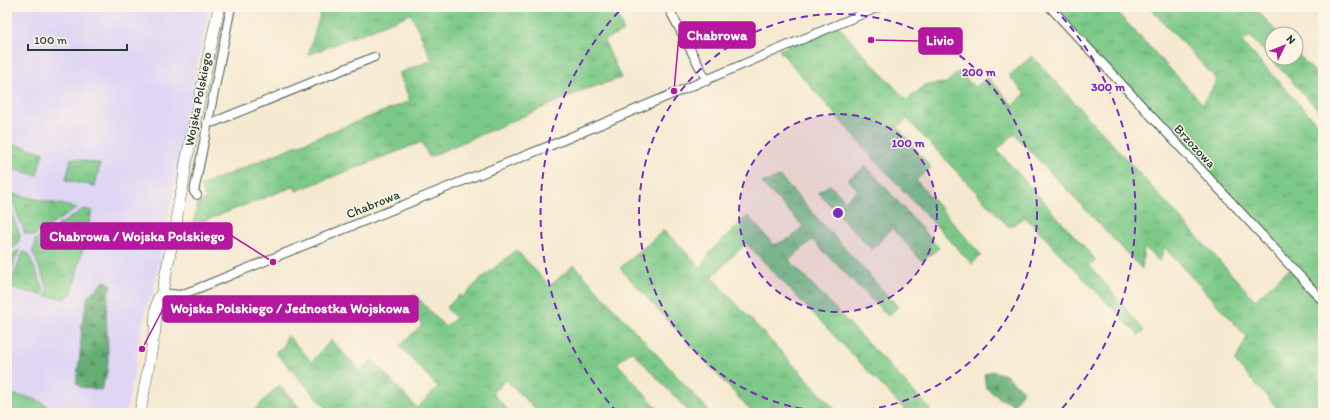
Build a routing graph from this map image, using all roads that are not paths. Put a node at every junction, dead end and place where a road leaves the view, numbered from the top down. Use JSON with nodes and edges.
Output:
{"nodes":[{"id":1,"x":219,"y":7,"type":"edge"},
{"id":2,"x":231,"y":7,"type":"edge"},
{"id":3,"x":668,"y":7,"type":"edge"},
{"id":4,"x":879,"y":7,"type":"edge"},
{"id":5,"x":1050,"y":7,"type":"edge"},
{"id":6,"x":374,"y":57,"type":"dead end"},
{"id":7,"x":707,"y":81,"type":"junction"},
{"id":8,"x":207,"y":123,"type":"junction"},
{"id":9,"x":197,"y":195,"type":"dead end"},
{"id":10,"x":162,"y":293,"type":"junction"},
{"id":11,"x":1323,"y":301,"type":"edge"},
{"id":12,"x":140,"y":413,"type":"edge"}],
"edges":[{"from":1,"to":10,"type":"main road","name":"Wojska Polskiego"},
{"from":2,"to":8,"type":"street","name":"Wojska Polskiego"},
{"from":3,"to":7,"type":"street"},
{"from":4,"to":7,"type":"street","name":"Chabrowa"},
{"from":5,"to":11,"type":"street","name":"Brzozowa"},
{"from":6,"to":8,"type":"street"},
{"from":7,"to":10,"type":"street","name":"Chabrowa"},
{"from":8,"to":9,"type":"street","name":"Wojska Polskiego"},
{"from":10,"to":12,"type":"main road","name":"Wojska Polskiego"}]}
